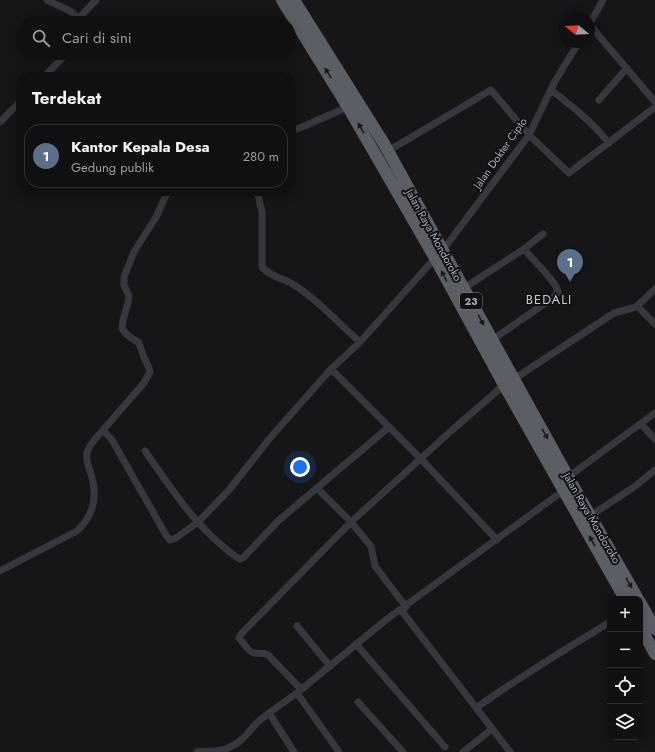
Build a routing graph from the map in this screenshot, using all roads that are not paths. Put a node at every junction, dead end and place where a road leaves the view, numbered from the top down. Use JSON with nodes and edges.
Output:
{"nodes":[{"id":1,"x":47,"y":0,"type":"edge"},
{"id":2,"x":96,"y":0,"type":"edge"},
{"id":3,"x":282,"y":0,"type":"edge"},
{"id":4,"x":294,"y":0,"type":"edge"},
{"id":5,"x":603,"y":0,"type":"edge"},
{"id":6,"x":595,"y":14,"type":"edge"},
{"id":7,"x":74,"y":16,"type":"edge"},
{"id":8,"x":81,"y":16,"type":"edge"},
{"id":9,"x":293,"y":16,"type":"edge"},
{"id":10,"x":296,"y":21,"type":"edge"},
{"id":11,"x":595,"y":31,"type":"edge"},
{"id":12,"x":574,"y":48,"type":"edge"},
{"id":13,"x":60,"y":60,"type":"edge"},
{"id":14,"x":627,"y":68,"type":"junction"},
{"id":15,"x":49,"y":72,"type":"edge"},
{"id":16,"x":550,"y":90,"type":"junction"},
{"id":17,"x":599,"y":100,"type":"dead end"},
{"id":18,"x":655,"y":102,"type":"edge"},
{"id":19,"x":353,"y":104,"type":"junction"},
{"id":20,"x":16,"y":105,"type":"edge"},
{"id":21,"x":655,"y":107,"type":"edge"},
{"id":22,"x":0,"y":122,"type":"edge"},
{"id":23,"x":296,"y":129,"type":"edge"},
{"id":24,"x":529,"y":135,"type":"junction"},
{"id":25,"x":609,"y":143,"type":"junction"},
{"id":26,"x":388,"y":151,"type":"junction"},
{"id":27,"x":166,"y":196,"type":"edge"},
{"id":28,"x":258,"y":196,"type":"edge"},
{"id":29,"x":543,"y":234,"type":"dead end"},
{"id":30,"x":524,"y":249,"type":"junction"},
{"id":31,"x":439,"y":254,"type":"junction"},
{"id":32,"x":464,"y":288,"type":"junction"},
{"id":33,"x":655,"y":289,"type":"edge"},
{"id":34,"x":637,"y":306,"type":"junction"},
{"id":35,"x":655,"y":324,"type":"edge"},
{"id":36,"x":492,"y":340,"type":"junction"},
{"id":37,"x":360,"y":342,"type":"junction"},
{"id":38,"x":331,"y":369,"type":"junction"},
{"id":39,"x":509,"y":382,"type":"junction"},
{"id":40,"x":655,"y":413,"type":"edge"},
{"id":41,"x":641,"y":424,"type":"junction"},
{"id":42,"x":389,"y":427,"type":"junction"},
{"id":43,"x":103,"y":430,"type":"junction"},
{"id":44,"x":655,"y":440,"type":"edge"},
{"id":45,"x":145,"y":451,"type":"dead end"},
{"id":46,"x":550,"y":454,"type":"junction"},
{"id":47,"x":421,"y":459,"type":"junction"},
{"id":48,"x":655,"y":470,"type":"edge"},
{"id":49,"x":568,"y":477,"type":"junction"},
{"id":50,"x":317,"y":488,"type":"junction"},
{"id":51,"x":563,"y":491,"type":"junction"},
{"id":52,"x":590,"y":516,"type":"junction"},
{"id":53,"x":197,"y":521,"type":"junction"},
{"id":54,"x":351,"y":522,"type":"junction"},
{"id":55,"x":497,"y":540,"type":"junction"},
{"id":56,"x":0,"y":571,"type":"edge"},
{"id":57,"x":623,"y":596,"type":"edge"},
{"id":58,"x":636,"y":596,"type":"edge"},
{"id":59,"x":643,"y":607,"type":"edge"},
{"id":60,"x":404,"y":608,"type":"junction"},
{"id":61,"x":607,"y":624,"type":"edge"},
{"id":62,"x":297,"y":626,"type":"dead end"},
{"id":63,"x":655,"y":629,"type":"edge"},
{"id":64,"x":643,"y":632,"type":"edge"},
{"id":65,"x":356,"y":644,"type":"junction"},
{"id":66,"x":655,"y":654,"type":"edge"},
{"id":67,"x":329,"y":665,"type":"junction"},
{"id":68,"x":299,"y":691,"type":"junction"},
{"id":69,"x":358,"y":702,"type":"dead end"},
{"id":70,"x":476,"y":708,"type":"junction"},
{"id":71,"x":269,"y":713,"type":"junction"},
{"id":72,"x":492,"y":729,"type":"junction"},
{"id":73,"x":445,"y":747,"type":"dead end"},
{"id":74,"x":197,"y":752,"type":"edge"},
{"id":75,"x":294,"y":752,"type":"edge"},
{"id":76,"x":339,"y":752,"type":"edge"},
{"id":77,"x":403,"y":752,"type":"edge"},
{"id":78,"x":463,"y":752,"type":"edge"},
{"id":79,"x":510,"y":752,"type":"edge"}],
"edges":[{"from":1,"to":7,"type":"street"},
{"from":2,"to":8,"type":"street"},
{"from":9,"to":3,"type":"highway","name":"Jalan Raya Mondoroko","number":"23","one_way":true},
{"from":4,"to":19,"type":"highway","name":"Jalan Raya Mondoroko","number":"23"},
{"from":5,"to":6,"type":"street"},
{"from":19,"to":10,"type":"highway","name":"Jalan Raya Mondoroko","number":"23","one_way":true},
{"from":11,"to":14,"type":"street"},
{"from":12,"to":16,"type":"street","name":"Jalan Dokter Cipto"},
{"from":13,"to":15,"type":"street"},
{"from":14,"to":17,"type":"street"},
{"from":14,"to":18,"type":"street"},
{"from":16,"to":24,"type":"street","name":"Jalan Dokter Cipto"},
{"from":16,"to":25,"type":"street"},
{"from":19,"to":23,"type":"street"},
{"from":19,"to":26,"type":"highway","name":"Jalan Raya Mondoroko","number":"23"},
{"from":31,"to":19,"type":"highway","name":"Jalan Raya Mondoroko","number":"23","one_way":true},
{"from":20,"to":22,"type":"street"},
{"from":21,"to":25,"type":"street"},
{"from":24,"to":25,"type":"street"},
{"from":24,"to":26,"type":"street"},
{"from":24,"to":31,"type":"street","name":"Jalan Dokter Cipto"},
{"from":26,"to":31,"type":"highway","name":"Jalan Raya Mondoroko","number":"23"},
{"from":27,"to":43,"type":"street"},
{"from":28,"to":37,"type":"street"},
{"from":29,"to":30,"type":"street"},
{"from":30,"to":32,"type":"street"},
{"from":30,"to":36,"type":"street"},
{"from":31,"to":32,"type":"highway","name":"Jalan Raya Mondoroko","number":"23"},
{"from":31,"to":37,"type":"street","name":"Jalan Dokter Cipto"},
{"from":39,"to":31,"type":"highway","name":"Jalan Raya Mondoroko","number":"23","one_way":true},
{"from":32,"to":36,"type":"highway","name":"Jalan Raya Mondoroko","number":"23","one_way":true},
{"from":33,"to":34,"type":"street"},
{"from":34,"to":35,"type":"street"},
{"from":34,"to":39,"type":"street"},
{"from":36,"to":39,"type":"highway","name":"Jalan Raya Mondoroko","number":"23"},
{"from":37,"to":38,"type":"street","name":"Jalan Dokter Cipto"},
{"from":38,"to":42,"type":"street"},
{"from":38,"to":53,"type":"street","name":"Jalan Dokter Cipto"},
{"from":39,"to":46,"type":"highway","name":"Jalan Raya Mondoroko","number":"23"},
{"from":39,"to":47,"type":"street"},
{"from":40,"to":41,"type":"street"},
{"from":41,"to":44,"type":"street"},
{"from":41,"to":49,"type":"street"},
{"from":42,"to":47,"type":"street"},
{"from":42,"to":50,"type":"street"},
{"from":43,"to":53,"type":"street","name":"Jalan Dokter Cipto"},
{"from":43,"to":56,"type":"street"},
{"from":45,"to":53,"type":"street"},
{"from":46,"to":49,"type":"highway","name":"Jalan Raya Mondoroko","number":"23"},
{"from":46,"to":51,"type":"highway","name":"Jalan Raya Mondoroko","number":"23"},
{"from":47,"to":54,"type":"street"},
{"from":47,"to":55,"type":"street"},
{"from":48,"to":52,"type":"street"},
{"from":49,"to":52,"type":"highway","name":"Jalan Raya Mondoroko","number":"23"},
{"from":50,"to":53,"type":"street"},
{"from":50,"to":54,"type":"street"},
{"from":51,"to":55,"type":"street"},
{"from":57,"to":51,"type":"highway","name":"Jalan Raya Mondoroko","number":"23","one_way":true},
{"from":52,"to":58,"type":"highway","name":"Jalan Raya Mondoroko","number":"23","one_way":true},
{"from":54,"to":60,"type":"street"},
{"from":54,"to":68,"type":"street"},
{"from":55,"to":60,"type":"street"},
{"from":59,"to":63,"type":"highway"},
{"from":60,"to":65,"type":"street"},
{"from":60,"to":70,"type":"street"},
{"from":61,"to":70,"type":"street"},
{"from":62,"to":67,"type":"street"},
{"from":64,"to":66,"type":"highway"},
{"from":65,"to":67,"type":"street"},
{"from":65,"to":73,"type":"street"},
{"from":67,"to":68,"type":"street"},
{"from":68,"to":71,"type":"street"},
{"from":68,"to":76,"type":"street"},
{"from":69,"to":77,"type":"street"},
{"from":70,"to":72,"type":"street"},
{"from":71,"to":74,"type":"street"},
{"from":71,"to":75,"type":"street"},
{"from":72,"to":78,"type":"street"},
{"from":72,"to":79,"type":"street"}]}
